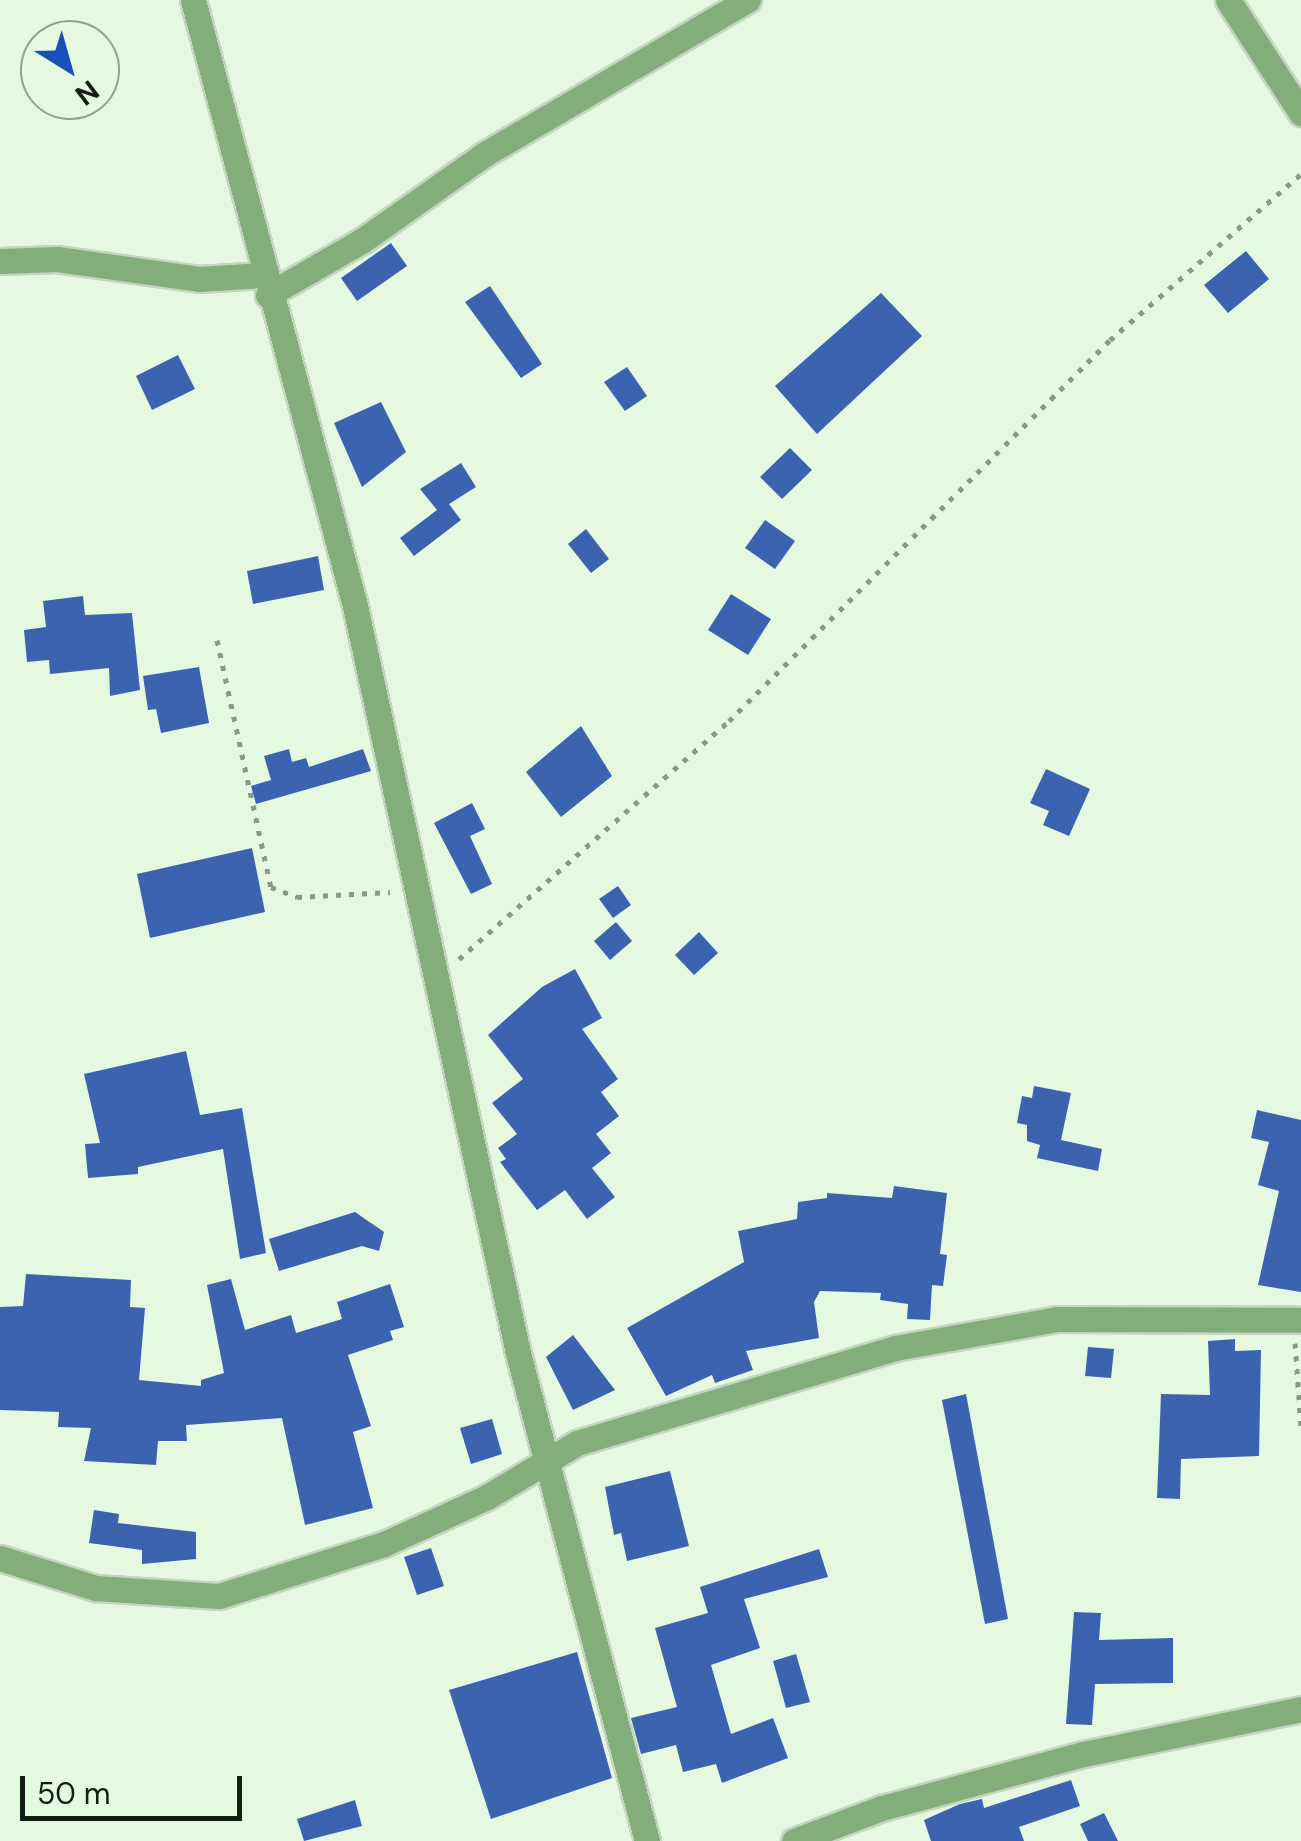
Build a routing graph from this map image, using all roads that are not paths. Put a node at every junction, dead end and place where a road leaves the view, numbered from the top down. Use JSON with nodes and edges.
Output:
{"nodes":[{"id":1,"x":194,"y":0,"type":"edge"},
{"id":2,"x":748,"y":0,"type":"edge"},
{"id":3,"x":1228,"y":0,"type":"edge"},
{"id":4,"x":1301,"y":112,"type":"edge"},
{"id":5,"x":0,"y":261,"type":"edge"},
{"id":6,"x":265,"y":285,"type":"junction"},
{"id":7,"x":1297,"y":1320,"type":"edge"},
{"id":8,"x":545,"y":1462,"type":"junction"},
{"id":9,"x":0,"y":1558,"type":"edge"},
{"id":10,"x":1301,"y":1709,"type":"edge"},
{"id":11,"x":647,"y":1841,"type":"edge"},
{"id":12,"x":794,"y":1841,"type":"edge"}],
"edges":[{"from":1,"to":6,"type":"street"},
{"from":2,"to":6,"type":"street"},
{"from":3,"to":4,"type":"street"},
{"from":5,"to":6,"type":"street"},
{"from":6,"to":8,"type":"street"},
{"from":7,"to":8,"type":"street"},
{"from":8,"to":9,"type":"street"},
{"from":8,"to":11,"type":"street"},
{"from":10,"to":12,"type":"street"}]}
